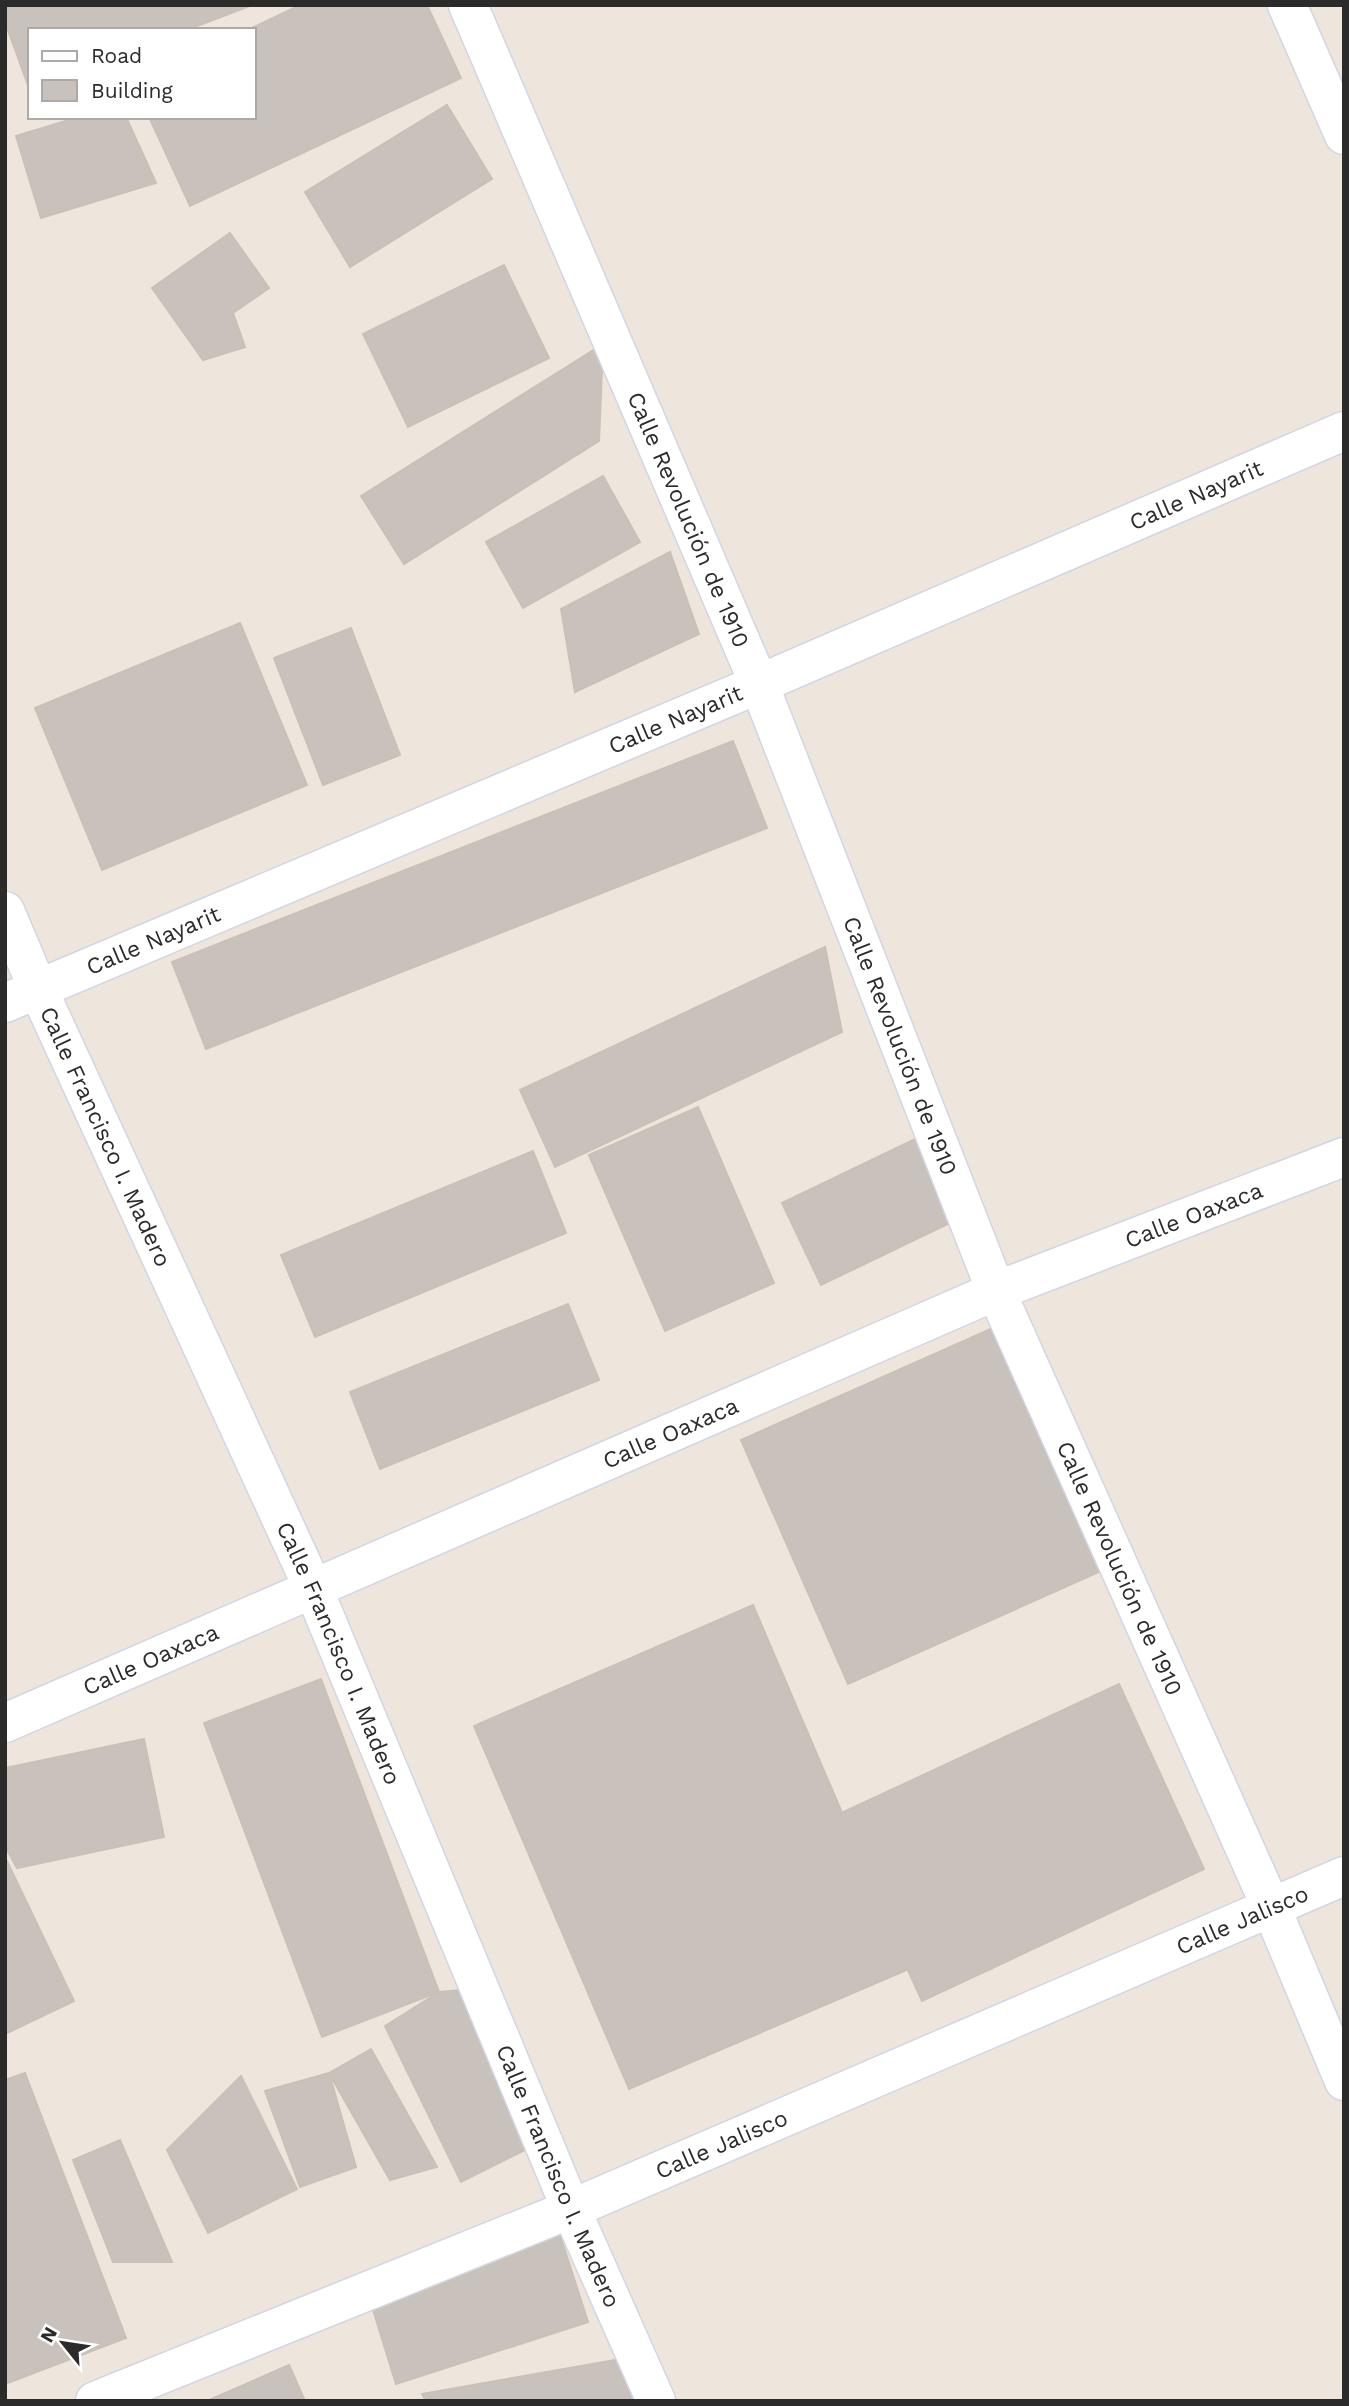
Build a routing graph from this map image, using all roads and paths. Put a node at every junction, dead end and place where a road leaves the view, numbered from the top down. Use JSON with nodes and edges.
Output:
{"nodes":[{"id":1,"x":468,"y":5,"type":"edge"},
{"id":2,"x":1287,"y":5,"type":"edge"},
{"id":3,"x":1344,"y":135,"type":"edge"},
{"id":4,"x":1344,"y":431,"type":"edge"},
{"id":5,"x":759,"y":684,"type":"junction"},
{"id":6,"x":5,"y":911,"type":"edge"},
{"id":7,"x":22,"y":996,"type":"edge"},
{"id":8,"x":1344,"y":1157,"type":"edge"},
{"id":9,"x":996,"y":1291,"type":"junction"},
{"id":10,"x":313,"y":1588,"type":"junction"},
{"id":11,"x":5,"y":1723,"type":"edge"},
{"id":12,"x":1344,"y":1876,"type":"edge"},
{"id":13,"x":1271,"y":1907,"type":"junction"},
{"id":14,"x":1344,"y":2081,"type":"edge"},
{"id":15,"x":571,"y":2209,"type":"junction"},
{"id":16,"x":95,"y":2401,"type":"edge"},
{"id":17,"x":656,"y":2401,"type":"edge"}],
"edges":[{"from":1,"to":5,"type":"street","name":"Calle Revolución de 1910"},
{"from":2,"to":3,"type":"street"},
{"from":4,"to":5,"type":"street","name":"Calle Nayarit"},
{"from":5,"to":7,"type":"street","name":"Calle Nayarit"},
{"from":5,"to":9,"type":"street","name":"Calle Revolución de 1910"},
{"from":6,"to":7,"type":"street","name":"Calle Francisco I. Madero"},
{"from":7,"to":10,"type":"street","name":"Calle Francisco I. Madero"},
{"from":8,"to":9,"type":"street","name":"Calle Oaxaca"},
{"from":9,"to":10,"type":"street","name":"Calle Oaxaca"},
{"from":9,"to":13,"type":"street","name":"Calle Revolución de 1910"},
{"from":10,"to":11,"type":"street","name":"Calle Oaxaca"},
{"from":10,"to":15,"type":"street","name":"Calle Francisco I. Madero"},
{"from":12,"to":13,"type":"street","name":"Calle Jalisco"},
{"from":13,"to":14,"type":"street","name":"Calle Revolución de 1910"},
{"from":13,"to":15,"type":"street","name":"Calle Jalisco"},
{"from":15,"to":16,"type":"street","name":"Calle Jalisco"},
{"from":15,"to":17,"type":"street","name":"Calle Francisco I. Madero"}]}
